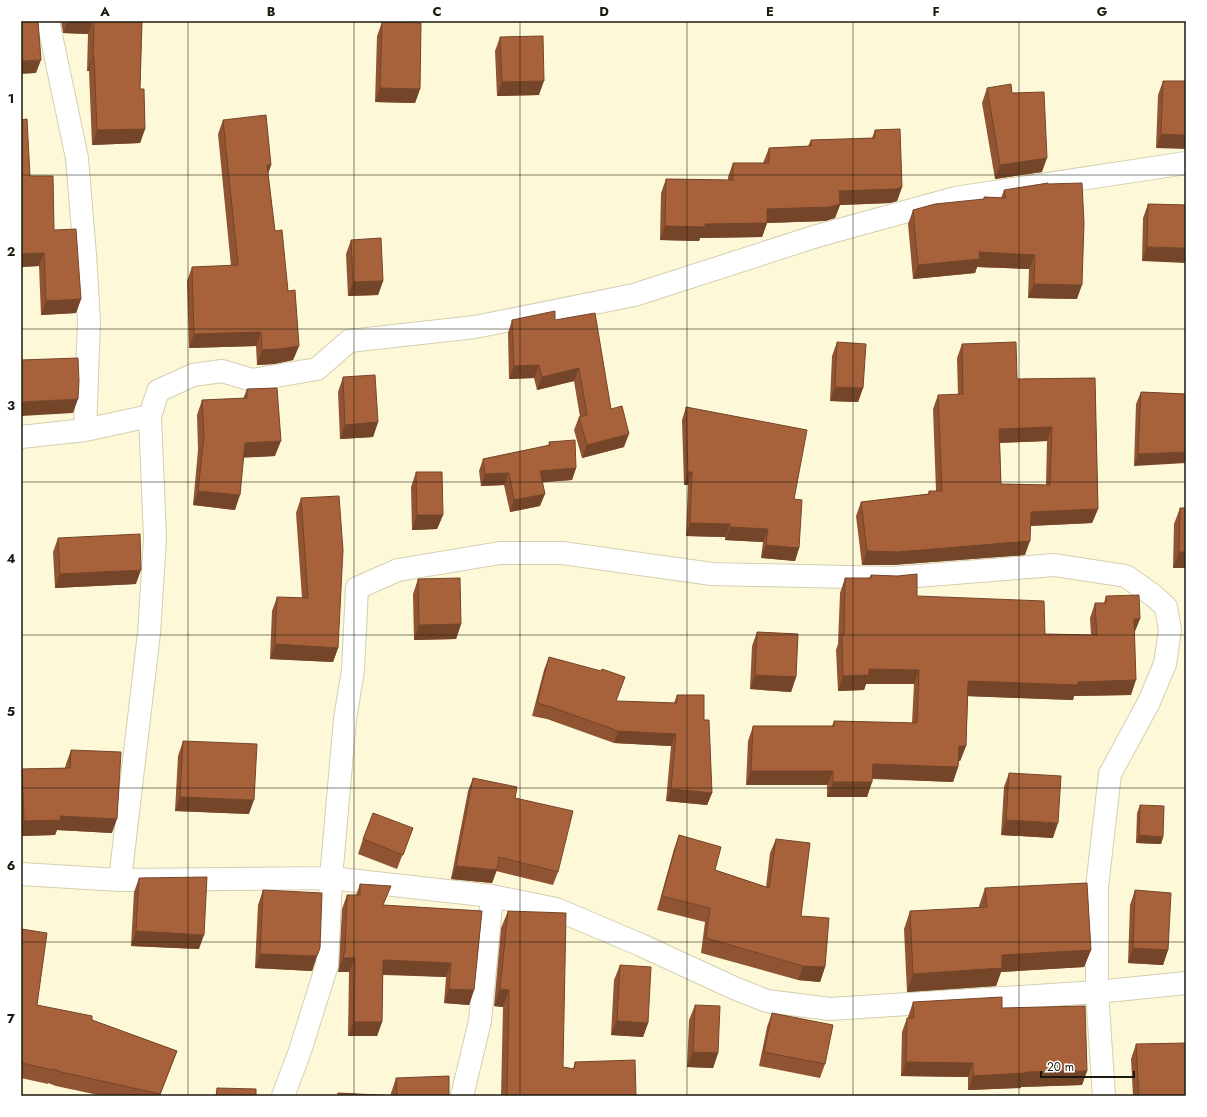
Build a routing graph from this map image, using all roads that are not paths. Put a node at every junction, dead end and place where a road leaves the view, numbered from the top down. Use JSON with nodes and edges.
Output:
{"nodes":[{"id":1,"x":48,"y":21,"type":"edge"},
{"id":2,"x":1186,"y":163,"type":"edge"},
{"id":3,"x":150,"y":416,"type":"junction"},
{"id":4,"x":85,"y":430,"type":"junction"},
{"id":5,"x":21,"y":438,"type":"edge"},
{"id":6,"x":1178,"y":628,"type":"edge"},
{"id":7,"x":21,"y":874,"type":"edge"},
{"id":8,"x":331,"y":878,"type":"junction"},
{"id":9,"x":120,"y":880,"type":"junction"},
{"id":10,"x":492,"y":896,"type":"junction"},
{"id":11,"x":1186,"y":983,"type":"edge"},
{"id":12,"x":1097,"y":992,"type":"junction"},
{"id":13,"x":283,"y":1096,"type":"edge"},
{"id":14,"x":462,"y":1096,"type":"edge"},
{"id":15,"x":1104,"y":1096,"type":"edge"}],
"edges":[{"from":1,"to":4,"type":"street"},
{"from":2,"to":3,"type":"street"},
{"from":3,"to":4,"type":"street"},
{"from":3,"to":9,"type":"street"},
{"from":4,"to":5,"type":"street"},
{"from":6,"to":8,"type":"street"},
{"from":6,"to":12,"type":"street"},
{"from":7,"to":9,"type":"street"},
{"from":8,"to":9,"type":"street"},
{"from":8,"to":10,"type":"street"},
{"from":8,"to":13,"type":"street"},
{"from":10,"to":12,"type":"street"},
{"from":10,"to":14,"type":"street"},
{"from":11,"to":12,"type":"street"},
{"from":12,"to":15,"type":"street"}]}
